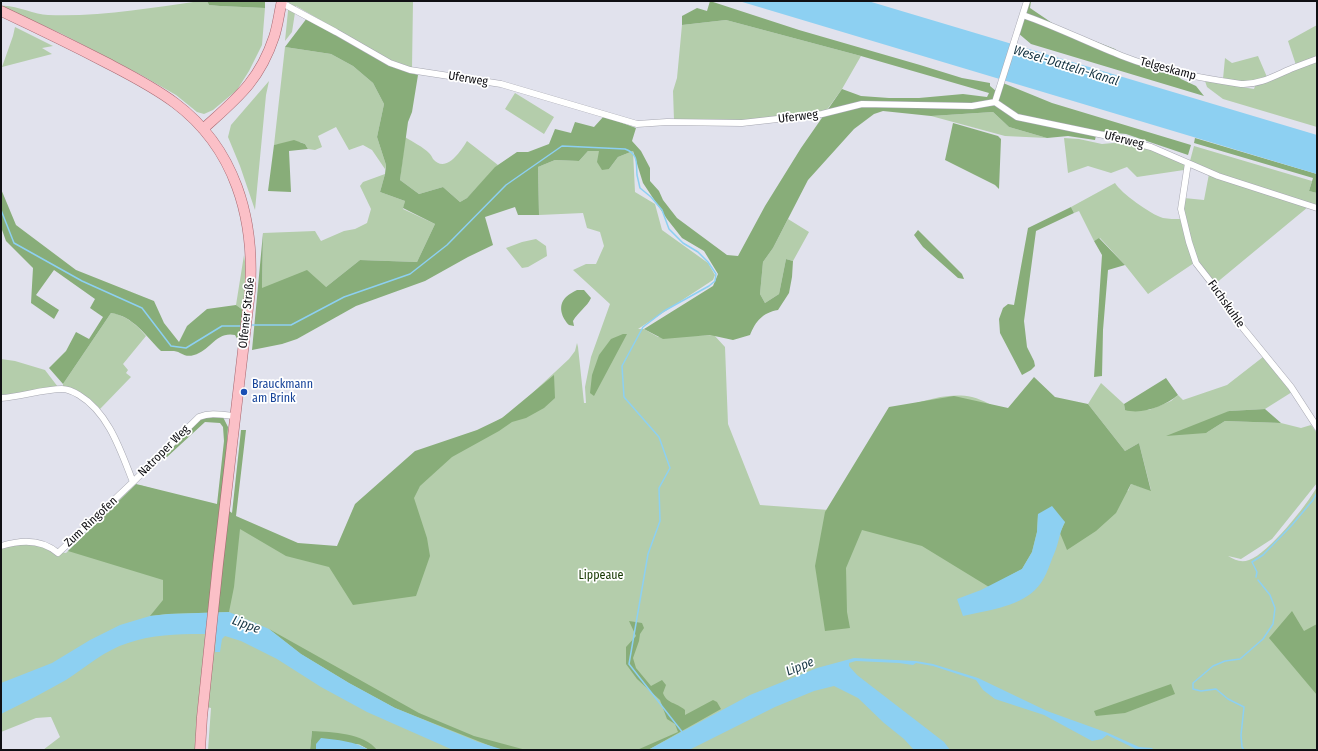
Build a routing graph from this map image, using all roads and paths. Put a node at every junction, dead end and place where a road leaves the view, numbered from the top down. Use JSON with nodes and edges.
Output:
{"nodes":[{"id":1,"x":1027,"y":1,"type":"edge"},
{"id":2,"x":282,"y":2,"type":"edge"},
{"id":3,"x":1,"y":11,"type":"edge"},
{"id":4,"x":1023,"y":15,"type":"junction"},
{"id":5,"x":1317,"y":59,"type":"edge"},
{"id":6,"x":995,"y":102,"type":"junction"},
{"id":7,"x":203,"y":129,"type":"junction"},
{"id":8,"x":1188,"y":163,"type":"junction"},
{"id":9,"x":1317,"y":208,"type":"edge"},
{"id":10,"x":1,"y":398,"type":"edge"},
{"id":11,"x":235,"y":416,"type":"junction"},
{"id":12,"x":1317,"y":427,"type":"edge"},
{"id":13,"x":133,"y":482,"type":"junction"},
{"id":14,"x":1,"y":546,"type":"edge"},
{"id":15,"x":200,"y":750,"type":"edge"}],
"edges":[{"from":1,"to":4,"type":"street"},
{"from":2,"to":6,"type":"street","name":"Uferweg"},
{"from":2,"to":7,"type":"main road"},
{"from":3,"to":7,"type":"main road","name":"Olfener Straße"},
{"from":4,"to":5,"type":"street","name":"Telgeskamp"},
{"from":4,"to":6,"type":"street"},
{"from":6,"to":8,"type":"street","name":"Uferweg"},
{"from":7,"to":11,"type":"main road","name":"Olfener Straße"},
{"from":8,"to":9,"type":"street","name":"Uferweg"},
{"from":8,"to":12,"type":"street","name":"Fuchskuhle"},
{"from":10,"to":13,"type":"street","name":"Natroper Weg"},
{"from":11,"to":13,"type":"street","name":"Natroper Weg"},
{"from":11,"to":15,"type":"main road","name":"Olfener Straße"},
{"from":13,"to":14,"type":"street","name":"Zum Ringofen"}]}
